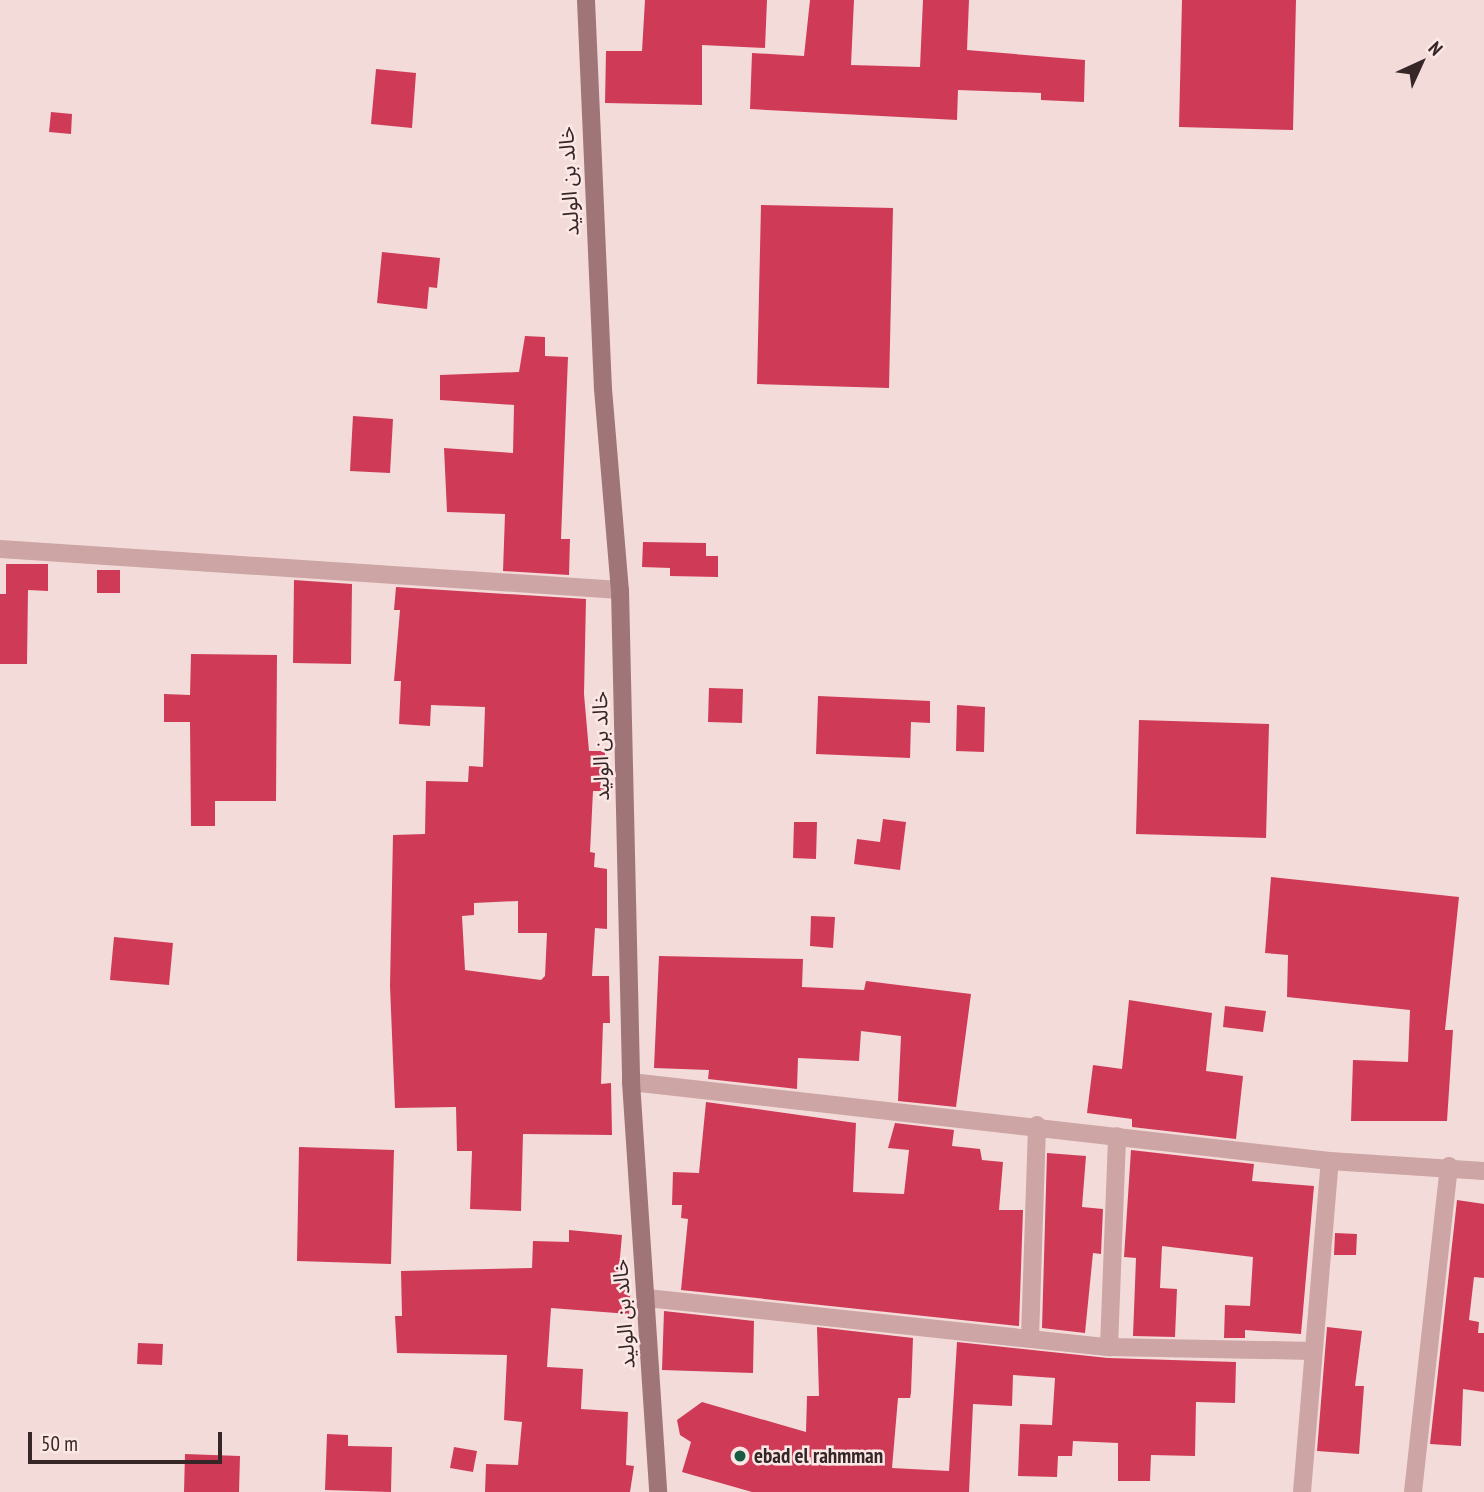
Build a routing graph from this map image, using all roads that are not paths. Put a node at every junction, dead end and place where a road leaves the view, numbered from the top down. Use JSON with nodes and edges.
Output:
{"nodes":[{"id":1,"x":586,"y":0,"type":"edge"},
{"id":2,"x":0,"y":549,"type":"edge"},
{"id":3,"x":620,"y":590,"type":"junction"},
{"id":4,"x":631,"y":1082,"type":"junction"},
{"id":5,"x":1037,"y":1125,"type":"junction"},
{"id":6,"x":1117,"y":1136,"type":"junction"},
{"id":7,"x":1330,"y":1161,"type":"junction"},
{"id":8,"x":1449,"y":1166,"type":"junction"},
{"id":9,"x":1484,"y":1171,"type":"edge"},
{"id":10,"x":647,"y":1298,"type":"junction"},
{"id":11,"x":1030,"y":1338,"type":"junction"},
{"id":12,"x":1109,"y":1348,"type":"junction"},
{"id":13,"x":1312,"y":1351,"type":"junction"},
{"id":14,"x":658,"y":1492,"type":"edge"},
{"id":15,"x":1302,"y":1492,"type":"edge"},
{"id":16,"x":1413,"y":1492,"type":"edge"}],
"edges":[{"from":1,"to":3,"type":"main road","name":"خالد بن الوليد"},
{"from":2,"to":3,"type":"street"},
{"from":3,"to":4,"type":"main road","name":"خالد بن الوليد"},
{"from":4,"to":5,"type":"street"},
{"from":4,"to":10,"type":"main road","name":"خالد بن الوليد"},
{"from":5,"to":6,"type":"street"},
{"from":5,"to":11,"type":"street"},
{"from":6,"to":7,"type":"street"},
{"from":6,"to":12,"type":"street"},
{"from":7,"to":8,"type":"street"},
{"from":7,"to":13,"type":"street"},
{"from":8,"to":9,"type":"street"},
{"from":8,"to":16,"type":"street"},
{"from":10,"to":11,"type":"street"},
{"from":10,"to":14,"type":"main road","name":"خالد بن الوليد"},
{"from":11,"to":12,"type":"street"},
{"from":12,"to":13,"type":"street"},
{"from":13,"to":15,"type":"street"}]}
